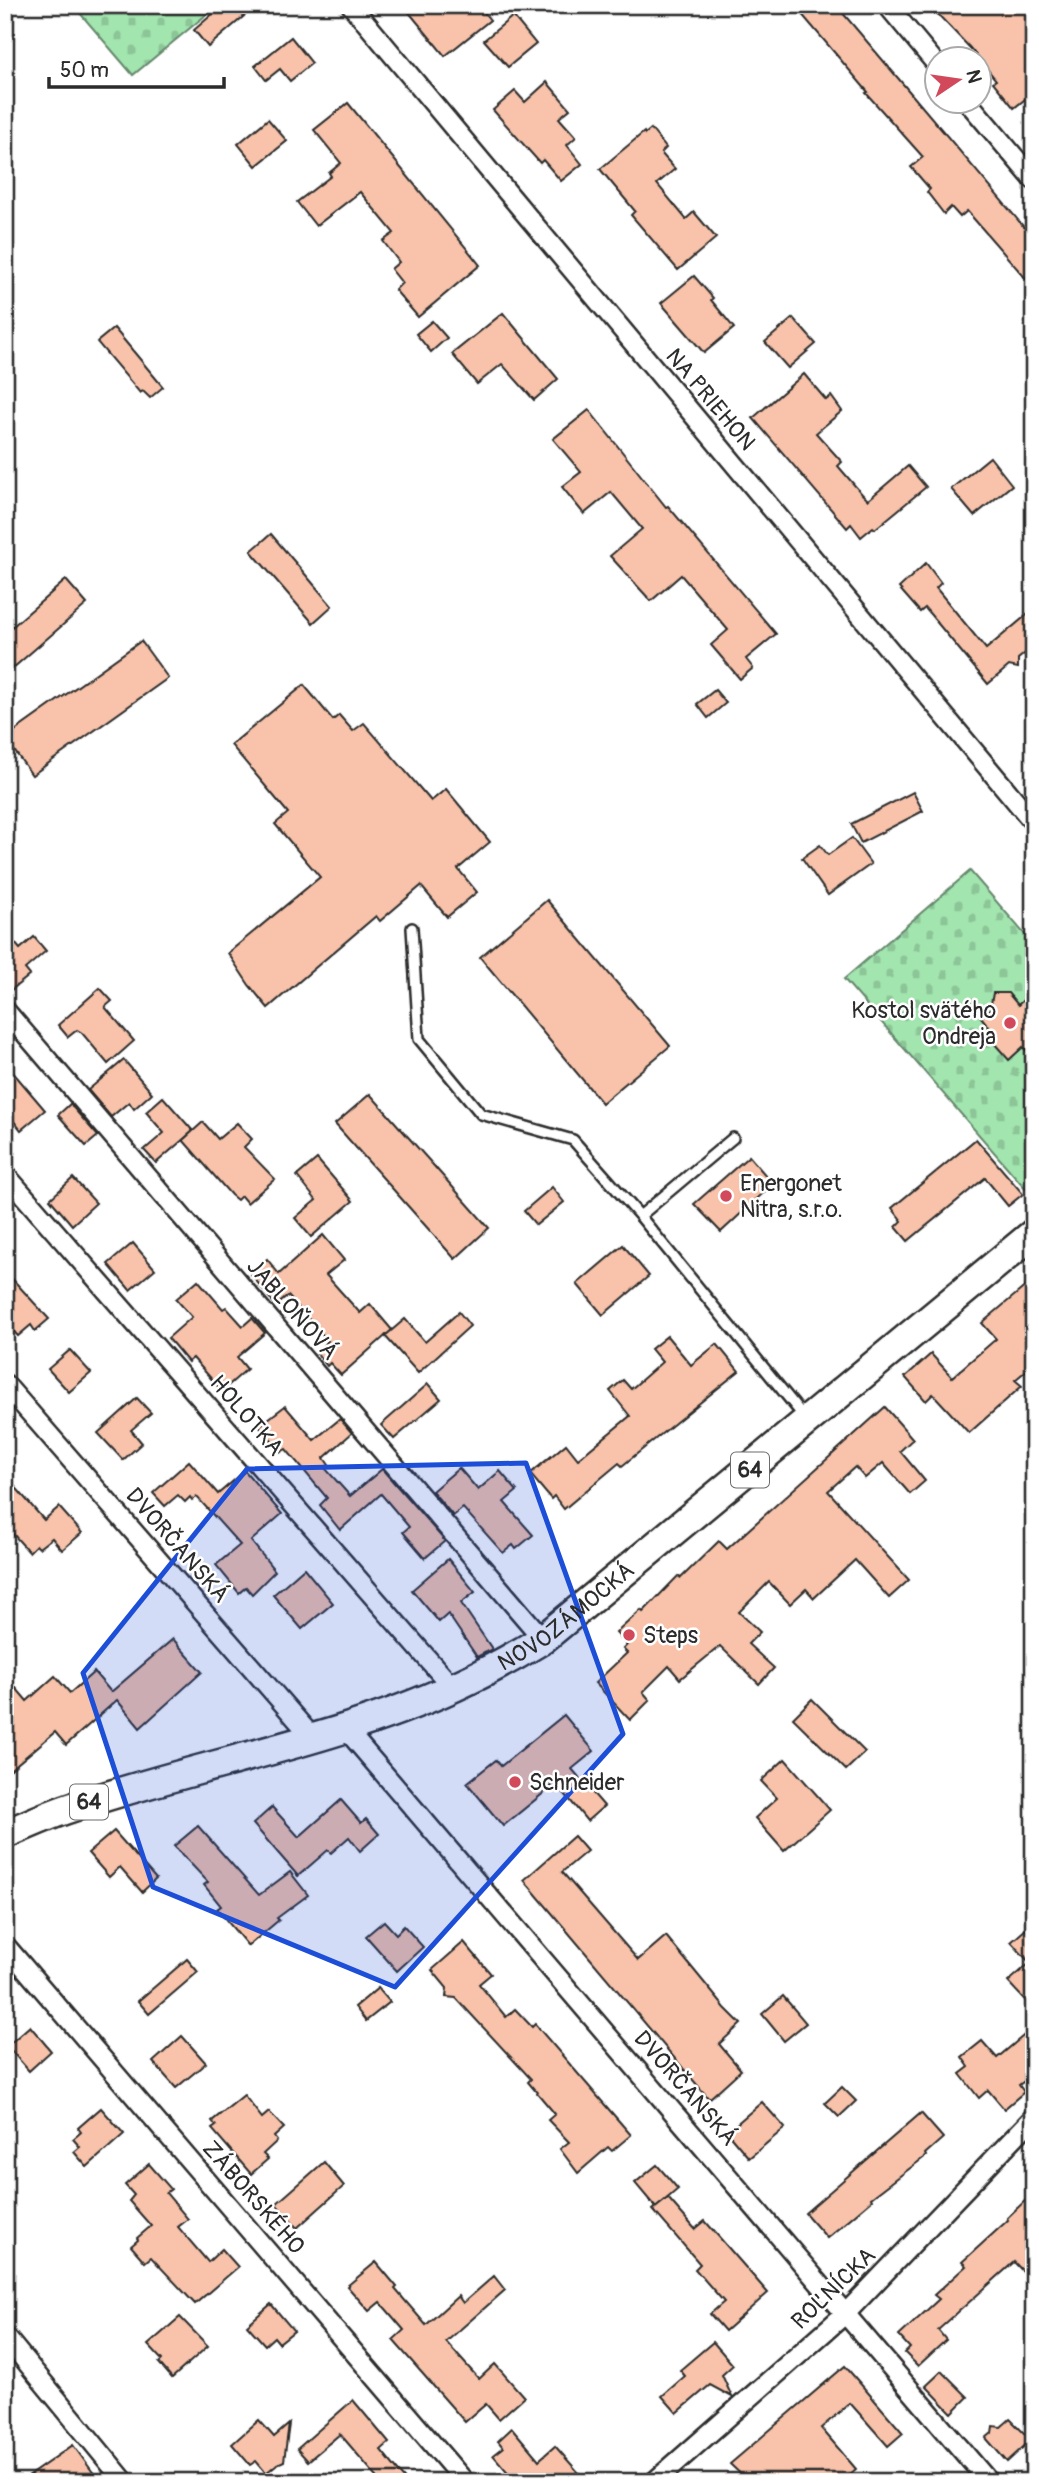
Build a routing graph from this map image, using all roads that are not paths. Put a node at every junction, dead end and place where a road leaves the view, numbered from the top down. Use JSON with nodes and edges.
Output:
{"nodes":[{"id":1,"x":351,"y":5,"type":"edge"},
{"id":2,"x":887,"y":5,"type":"edge"},
{"id":3,"x":923,"y":48,"type":"edge"},
{"id":4,"x":980,"y":116,"type":"edge"},
{"id":5,"x":1034,"y":150,"type":"edge"},
{"id":6,"x":1019,"y":162,"type":"junction"},
{"id":7,"x":1034,"y":180,"type":"edge"},
{"id":8,"x":1034,"y":823,"type":"edge"},
{"id":9,"x":412,"y":928,"type":"dead end"},
{"id":10,"x":5,"y":1010,"type":"edge"},
{"id":11,"x":733,"y":1138,"type":"dead end"},
{"id":12,"x":5,"y":1174,"type":"edge"},
{"id":13,"x":640,"y":1216,"type":"junction"},
{"id":14,"x":1034,"y":1233,"type":"edge"},
{"id":15,"x":5,"y":1384,"type":"edge"},
{"id":16,"x":808,"y":1422,"type":"junction"},
{"id":17,"x":543,"y":1639,"type":"junction"},
{"id":18,"x":453,"y":1688,"type":"junction"},
{"id":19,"x":345,"y":1728,"type":"junction"},
{"id":20,"x":313,"y":1738,"type":"junction"},
{"id":21,"x":5,"y":1834,"type":"edge"},
{"id":22,"x":5,"y":1945,"type":"edge"},
{"id":23,"x":1034,"y":2117,"type":"edge"},
{"id":24,"x":846,"y":2313,"type":"junction"},
{"id":25,"x":5,"y":2336,"type":"edge"},
{"id":26,"x":125,"y":2482,"type":"edge"},
{"id":27,"x":465,"y":2482,"type":"edge"},
{"id":28,"x":654,"y":2482,"type":"edge"},
{"id":29,"x":989,"y":2482,"type":"edge"}],
"edges":[{"from":1,"to":8,"type":"street","name":"NA PRIEHON"},
{"from":2,"to":3,"type":"street"},
{"from":4,"to":6,"type":"street"},
{"from":5,"to":6,"type":"street"},
{"from":6,"to":7,"type":"street"},
{"from":9,"to":13,"type":"lane"},
{"from":10,"to":17,"type":"street","name":"JABLOŇOVÁ"},
{"from":11,"to":13,"type":"lane"},
{"from":12,"to":18,"type":"street","name":"HOLOTKA"},
{"from":13,"to":16,"type":"lane"},
{"from":14,"to":16,"type":"main road","name":"NOVOZÁMOCKÁ","number":"64"},
{"from":15,"to":20,"type":"street","name":"DVORČANSKÁ"},
{"from":16,"to":17,"type":"main road","name":"NOVOZÁMOCKÁ","number":"64"},
{"from":17,"to":18,"type":"main road","name":"NOVOZÁMOCKÁ","number":"64"},
{"from":18,"to":19,"type":"main road","name":"NOVOZÁMOCKÁ","number":"64"},
{"from":19,"to":20,"type":"main road","name":"NOVOZÁMOCKÁ","number":"64"},
{"from":19,"to":24,"type":"street","name":"DVORČANSKÁ"},
{"from":20,"to":21,"type":"main road","name":"NOVOZÁMOCKÁ","number":"64"},
{"from":22,"to":27,"type":"street","name":"ZÁBORSKÉHO"},
{"from":23,"to":24,"type":"street","name":"ROĽNÍCKA"},
{"from":24,"to":28,"type":"street","name":"ROĽNÍCKA"},
{"from":24,"to":29,"type":"street","name":"DVORČANSKÁ"},
{"from":25,"to":26,"type":"street"}]}
